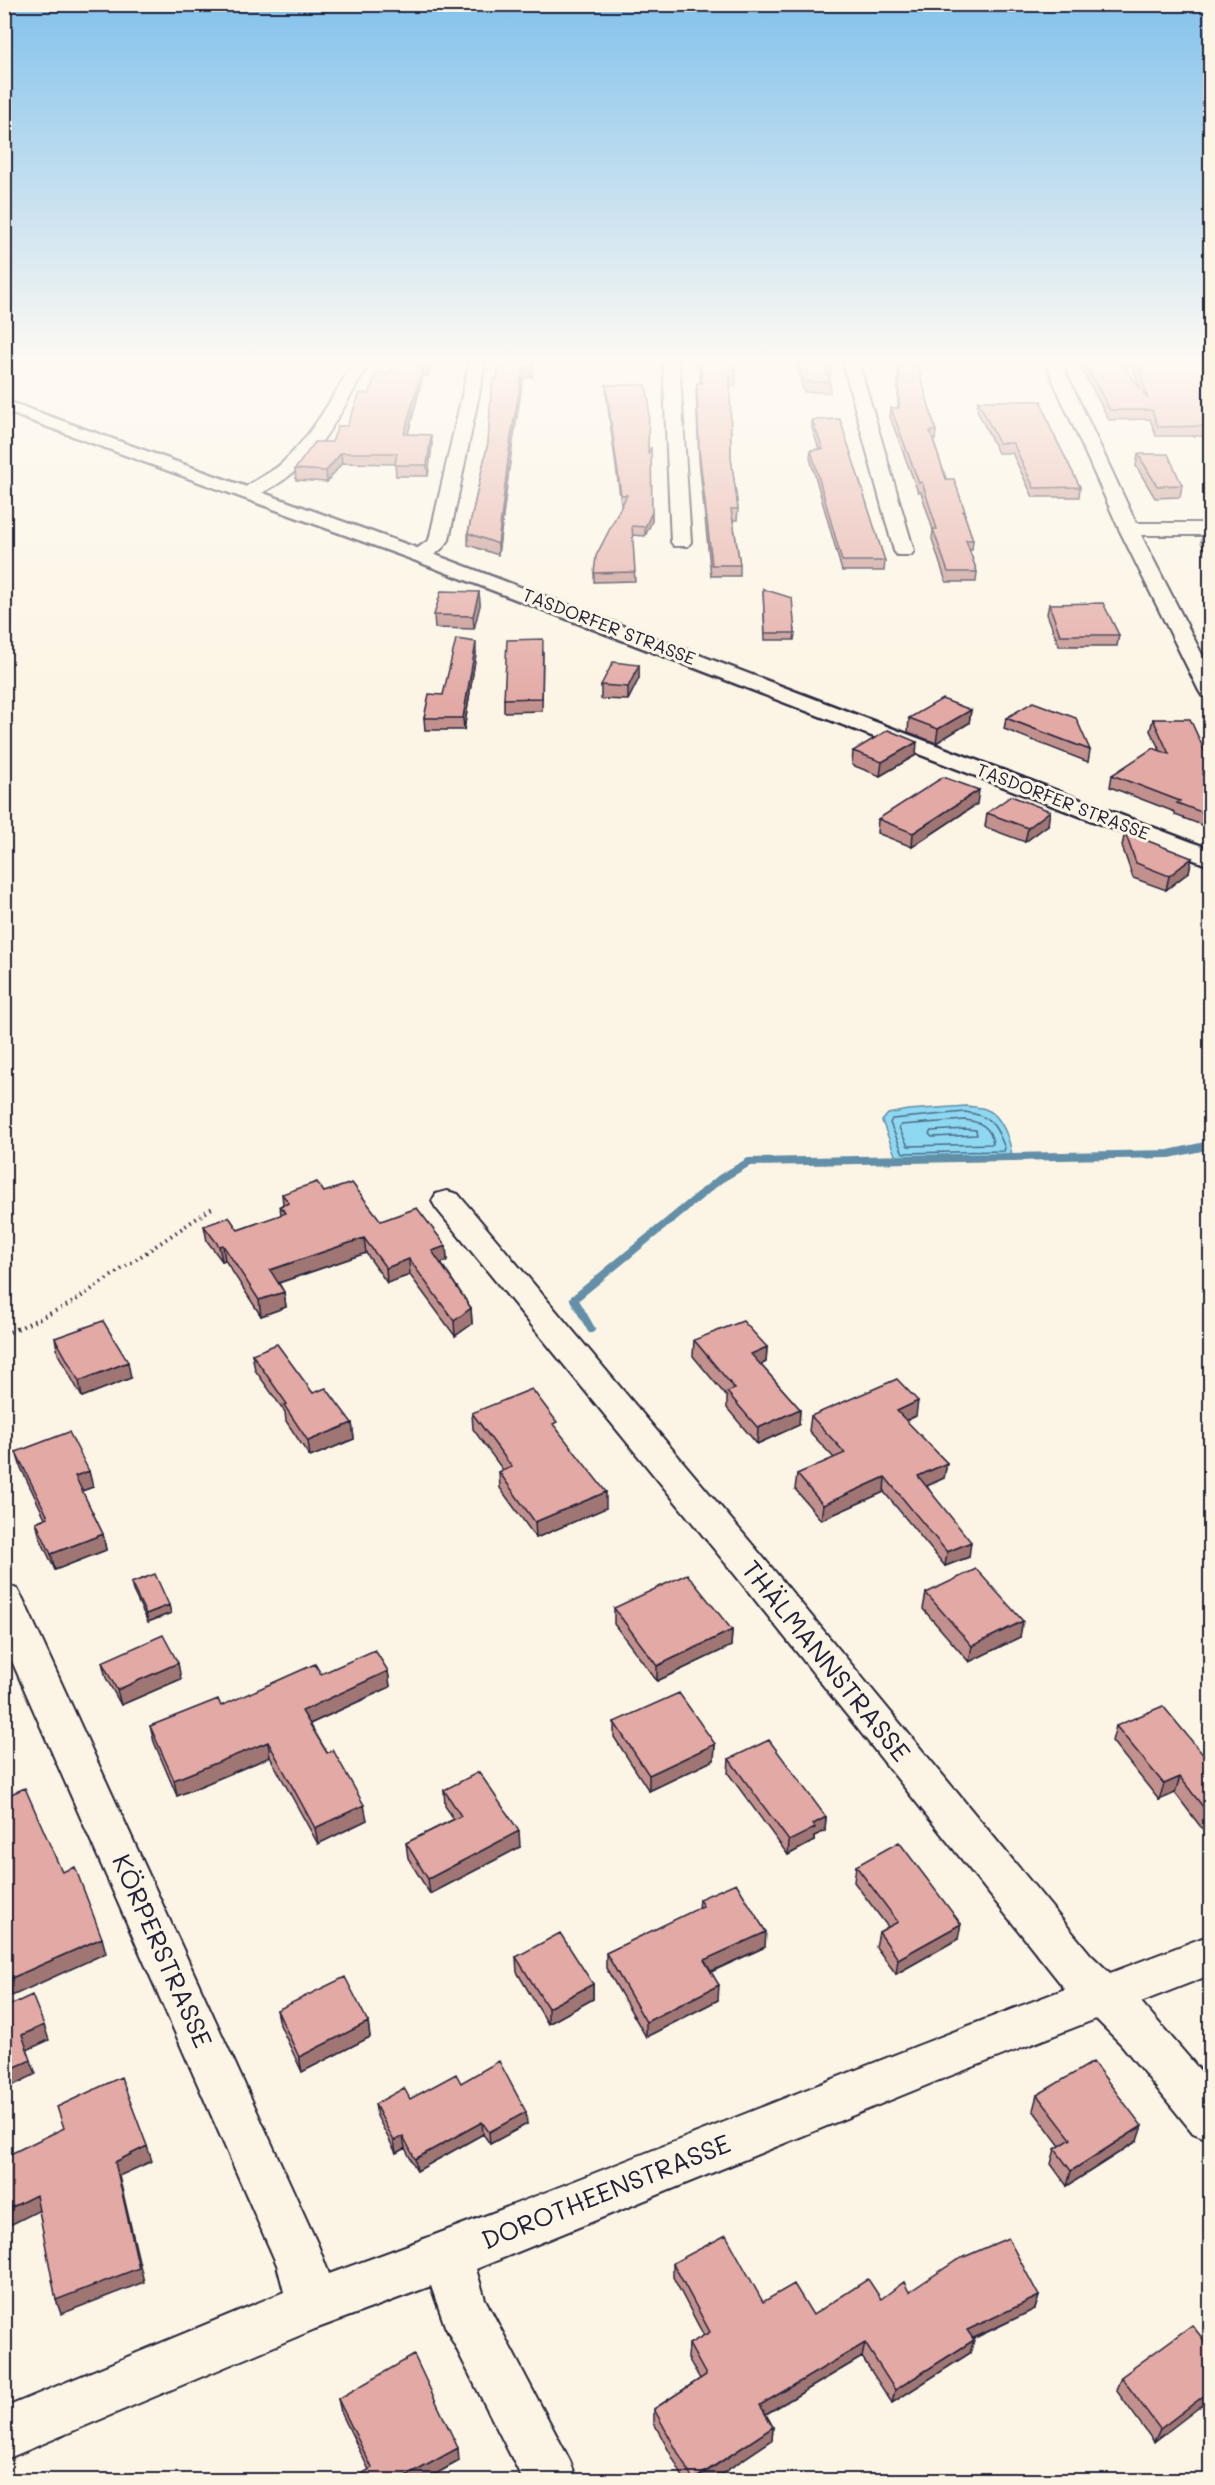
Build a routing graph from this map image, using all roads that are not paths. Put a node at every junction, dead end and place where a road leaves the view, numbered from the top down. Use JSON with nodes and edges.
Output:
{"nodes":[{"id":1,"x":205,"y":476,"type":"edge"},
{"id":2,"x":279,"y":476,"type":"edge"},
{"id":3,"x":453,"y":476,"type":"edge"},
{"id":4,"x":677,"y":476,"type":"edge"},
{"id":5,"x":883,"y":476,"type":"edge"},
{"id":6,"x":1105,"y":476,"type":"edge"},
{"id":7,"x":250,"y":492,"type":"junction"},
{"id":8,"x":1129,"y":529,"type":"junction"},
{"id":9,"x":1210,"y":529,"type":"edge"},
{"id":10,"x":681,"y":542,"type":"dead end"},
{"id":11,"x":904,"y":551,"type":"dead end"},
{"id":12,"x":418,"y":555,"type":"junction"},
{"id":13,"x":1210,"y":691,"type":"edge"},
{"id":14,"x":1210,"y":858,"type":"edge"},
{"id":15,"x":447,"y":1201,"type":"dead end"},
{"id":16,"x":4,"y":1599,"type":"edge"},
{"id":17,"x":1210,"y":1955,"type":"edge"},
{"id":18,"x":1104,"y":1996,"type":"junction"},
{"id":19,"x":1210,"y":2116,"type":"edge"},
{"id":20,"x":447,"y":2256,"type":"junction"},
{"id":21,"x":313,"y":2305,"type":"junction"},
{"id":22,"x":4,"y":2434,"type":"edge"},
{"id":23,"x":551,"y":2481,"type":"edge"}],
"edges":[{"from":1,"to":7,"type":"main road","name":"TASDORFER STRASSE"},
{"from":2,"to":7,"type":"street"},
{"from":3,"to":12,"type":"street"},
{"from":4,"to":10,"type":"street"},
{"from":5,"to":11,"type":"street"},
{"from":6,"to":8,"type":"street"},
{"from":7,"to":12,"type":"main road","name":"TASDORFER STRASSE"},
{"from":8,"to":9,"type":"street"},
{"from":8,"to":13,"type":"street"},
{"from":12,"to":14,"type":"main road","name":"TASDORFER STRASSE"},
{"from":15,"to":18,"type":"street","name":"THÄLMANNSTRASSE"},
{"from":16,"to":21,"type":"street","name":"KÖRPERSTRASSE"},
{"from":17,"to":18,"type":"street","name":"DOROTHEENSTRASSE"},
{"from":18,"to":19,"type":"street","name":"THÄLMANNSTRASSE"},
{"from":18,"to":20,"type":"street","name":"DOROTHEENSTRASSE"},
{"from":20,"to":21,"type":"street","name":"DOROTHEENSTRASSE"},
{"from":20,"to":23,"type":"street"},
{"from":21,"to":22,"type":"street","name":"DOROTHEENSTRASSE"}]}
